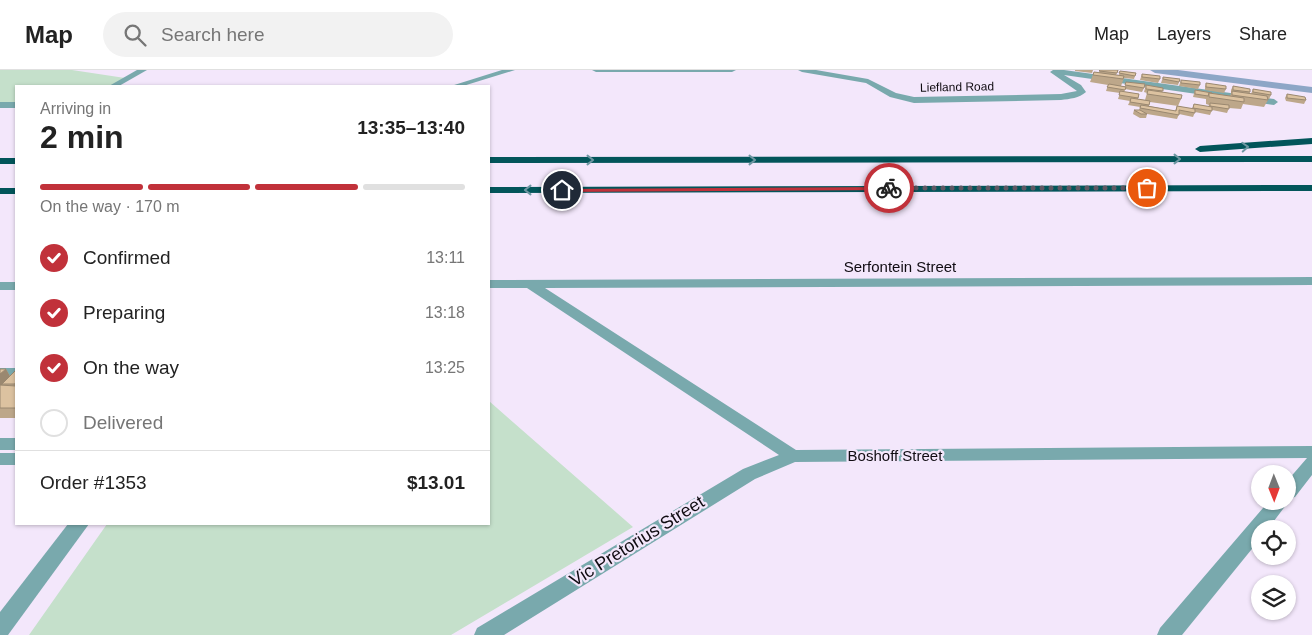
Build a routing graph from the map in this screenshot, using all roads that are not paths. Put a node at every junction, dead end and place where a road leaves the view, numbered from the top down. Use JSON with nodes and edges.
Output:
{"nodes":[{"id":1,"x":143,"y":70,"type":"edge"},
{"id":2,"x":509,"y":70,"type":"edge"},
{"id":3,"x":596,"y":70,"type":"edge"},
{"id":4,"x":732,"y":70,"type":"edge"},
{"id":5,"x":802,"y":70,"type":"edge"},
{"id":6,"x":1044,"y":70,"type":"edge"},
{"id":7,"x":679,"y":71,"type":"edge"},
{"id":8,"x":1054,"y":72,"type":"junction"},
{"id":9,"x":115,"y":85,"type":"edge"},
{"id":10,"x":458,"y":85,"type":"edge"},
{"id":11,"x":1274,"y":102,"type":"dead end"},
{"id":12,"x":0,"y":105,"type":"edge"},
{"id":13,"x":15,"y":105,"type":"edge"},
{"id":14,"x":1312,"y":141,"type":"edge"},
{"id":15,"x":1312,"y":158,"type":"edge"},
{"id":16,"x":490,"y":160,"type":"edge"},
{"id":17,"x":864,"y":160,"type":"junction"},
{"id":18,"x":0,"y":161,"type":"edge"},
{"id":19,"x":15,"y":161,"type":"edge"},
{"id":20,"x":1312,"y":188,"type":"edge"},
{"id":21,"x":490,"y":190,"type":"edge"},
{"id":22,"x":636,"y":190,"type":"junction"},
{"id":23,"x":0,"y":191,"type":"edge"},
{"id":24,"x":15,"y":191,"type":"edge"},
{"id":25,"x":1312,"y":197,"type":"edge"},
{"id":26,"x":1312,"y":281,"type":"edge"},
{"id":27,"x":529,"y":283,"type":"junction"},
{"id":28,"x":490,"y":284,"type":"edge"},
{"id":29,"x":0,"y":286,"type":"edge"},
{"id":30,"x":15,"y":286,"type":"edge"},
{"id":31,"x":0,"y":373,"type":"edge"},
{"id":32,"x":15,"y":373,"type":"edge"},
{"id":33,"x":3,"y":447,"type":"edge"},
{"id":34,"x":1312,"y":452,"type":"edge"},
{"id":35,"x":793,"y":456,"type":"junction"},
{"id":36,"x":15,"y":458,"type":"edge"},
{"id":37,"x":1312,"y":463,"type":"edge"},
{"id":38,"x":1296,"y":482,"type":"edge"},
{"id":39,"x":1272,"y":510,"type":"edge"},
{"id":40,"x":78,"y":525,"type":"edge"},
{"id":41,"x":0,"y":629,"type":"edge"},
{"id":42,"x":485,"y":635,"type":"edge"},
{"id":43,"x":1168,"y":635,"type":"edge"}],
"edges":[{"from":1,"to":9,"type":"street"},
{"from":2,"to":10,"type":"street"},
{"from":3,"to":7,"type":"street"},
{"from":4,"to":7,"type":"street"},
{"from":5,"to":8,"type":"street","name":"Liefland Road"},
{"from":6,"to":8,"type":"street"},
{"from":8,"to":11,"type":"street"},
{"from":12,"to":13,"type":"street"},
{"from":17,"to":14,"type":"highway","one_way":true},
{"from":17,"to":15,"type":"highway","one_way":true},
{"from":16,"to":17,"type":"highway","one_way":true},
{"from":18,"to":19,"type":"highway"},
{"from":20,"to":22,"type":"highway"},
{"from":22,"to":21,"type":"highway","one_way":true},
{"from":22,"to":25,"type":"highway"},
{"from":23,"to":24,"type":"highway"},
{"from":26,"to":27,"type":"street","name":"Serfontein Street"},
{"from":27,"to":28,"type":"street","name":"Serfontein Street"},
{"from":27,"to":35,"type":"street"},
{"from":29,"to":30,"type":"street"},
{"from":31,"to":32,"type":"street"},
{"from":33,"to":36,"type":"street"},
{"from":34,"to":35,"type":"street","name":"Boshoff Street"},
{"from":35,"to":42,"type":"street","name":"Vic Pretorius Street"},
{"from":37,"to":38,"type":"street"},
{"from":39,"to":43,"type":"street"},
{"from":40,"to":41,"type":"street"}]}
